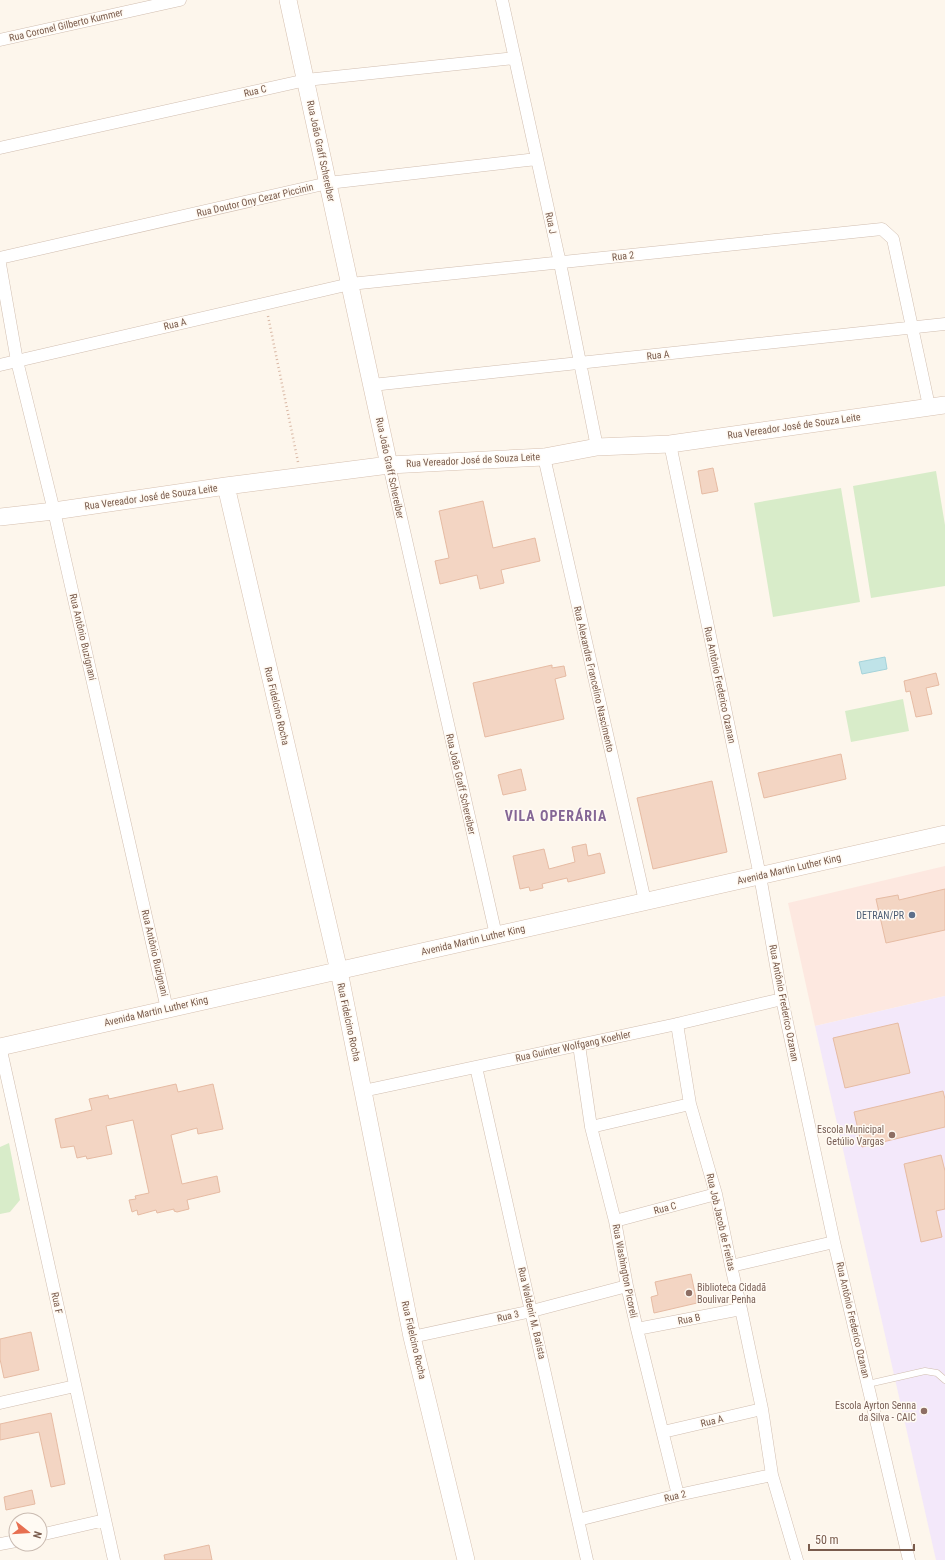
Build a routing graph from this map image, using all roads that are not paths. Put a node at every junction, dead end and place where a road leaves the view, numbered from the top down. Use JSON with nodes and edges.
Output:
{"nodes":[{"id":1,"x":180,"y":0,"type":"edge"},
{"id":2,"x":288,"y":0,"type":"edge"},
{"id":3,"x":502,"y":0,"type":"edge"},
{"id":4,"x":0,"y":40,"type":"edge"},
{"id":5,"x":515,"y":58,"type":"junction"},
{"id":6,"x":306,"y":80,"type":"junction"},
{"id":7,"x":0,"y":148,"type":"edge"},
{"id":8,"x":537,"y":159,"type":"junction"},
{"id":9,"x":328,"y":183,"type":"junction"},
{"id":10,"x":0,"y":258,"type":"edge"},
{"id":11,"x":560,"y":263,"type":"junction"},
{"id":12,"x":0,"y":264,"type":"edge"},
{"id":13,"x":350,"y":284,"type":"junction"},
{"id":14,"x":945,"y":324,"type":"edge"},
{"id":15,"x":912,"y":328,"type":"junction"},
{"id":16,"x":17,"y":361,"type":"junction"},
{"id":17,"x":580,"y":364,"type":"junction"},
{"id":18,"x":0,"y":365,"type":"edge"},
{"id":19,"x":372,"y":384,"type":"junction"},
{"id":20,"x":937,"y":405,"type":"edge"},
{"id":21,"x":670,"y":444,"type":"junction"},
{"id":22,"x":597,"y":447,"type":"junction"},
{"id":23,"x":544,"y":457,"type":"junction"},
{"id":24,"x":389,"y":464,"type":"junction"},
{"id":25,"x":226,"y":486,"type":"junction"},
{"id":26,"x":54,"y":511,"type":"junction"},
{"id":27,"x":0,"y":517,"type":"edge"},
{"id":28,"x":945,"y":834,"type":"edge"},
{"id":29,"x":760,"y":876,"type":"junction"},
{"id":30,"x":645,"y":902,"type":"junction"},
{"id":31,"x":496,"y":935,"type":"junction"},
{"id":32,"x":339,"y":971,"type":"junction"},
{"id":33,"x":782,"y":999,"type":"junction"},
{"id":34,"x":167,"y":1009,"type":"junction"},
{"id":35,"x":677,"y":1024,"type":"junction"},
{"id":36,"x":579,"y":1045,"type":"junction"},
{"id":37,"x":0,"y":1046,"type":"edge"},
{"id":38,"x":476,"y":1067,"type":"junction"},
{"id":39,"x":363,"y":1091,"type":"junction"},
{"id":40,"x":690,"y":1104,"type":"junction"},
{"id":41,"x":591,"y":1127,"type":"junction"},
{"id":42,"x":716,"y":1194,"type":"junction"},
{"id":43,"x":615,"y":1221,"type":"junction"},
{"id":44,"x":834,"y":1242,"type":"junction"},
{"id":45,"x":730,"y":1266,"type":"junction"},
{"id":46,"x":627,"y":1286,"type":"junction"},
{"id":47,"x":741,"y":1309,"type":"junction"},
{"id":48,"x":532,"y":1311,"type":"junction"},
{"id":49,"x":637,"y":1329,"type":"junction"},
{"id":50,"x":412,"y":1337,"type":"junction"},
{"id":51,"x":945,"y":1380,"type":"edge"},
{"id":52,"x":868,"y":1384,"type":"junction"},
{"id":53,"x":75,"y":1386,"type":"junction"},
{"id":54,"x":0,"y":1403,"type":"edge"},
{"id":55,"x":762,"y":1409,"type":"junction"},
{"id":56,"x":663,"y":1432,"type":"junction"},
{"id":57,"x":772,"y":1475,"type":"junction"},
{"id":58,"x":678,"y":1495,"type":"junction"},
{"id":59,"x":105,"y":1520,"type":"junction"},
{"id":60,"x":578,"y":1520,"type":"junction"},
{"id":61,"x":48,"y":1533,"type":"edge"},
{"id":62,"x":114,"y":1560,"type":"edge"},
{"id":63,"x":466,"y":1560,"type":"edge"},
{"id":64,"x":587,"y":1560,"type":"edge"},
{"id":65,"x":797,"y":1560,"type":"edge"},
{"id":66,"x":909,"y":1560,"type":"edge"}],
"edges":[{"from":1,"to":4,"type":"street","name":"Rua Coronel Gilberto Kummer"},
{"from":2,"to":6,"type":"street","name":"Rua João Graff Schereiber"},
{"from":3,"to":5,"type":"street","name":"Rua J"},
{"from":5,"to":6,"type":"street","name":"Rua C"},
{"from":5,"to":8,"type":"street","name":"Rua J"},
{"from":6,"to":7,"type":"street","name":"Rua C"},
{"from":6,"to":9,"type":"street","name":"Rua João Graff Schereiber"},
{"from":8,"to":9,"type":"street","name":"Rua Doutor Ony Cezar Piccinin"},
{"from":8,"to":11,"type":"street","name":"Rua J"},
{"from":9,"to":10,"type":"street","name":"Rua Doutor Ony Cezar Piccinin"},
{"from":9,"to":13,"type":"street","name":"Rua João Graff Schereiber"},
{"from":11,"to":13,"type":"street","name":"Rua 2"},
{"from":11,"to":15,"type":"street","name":"Rua 2"},
{"from":11,"to":17,"type":"street","name":"Rua J"},
{"from":12,"to":16,"type":"street","name":"Rua Antônio Buzignani"},
{"from":13,"to":16,"type":"street","name":"Rua A"},
{"from":13,"to":19,"type":"street","name":"Rua João Graff Schereiber"},
{"from":14,"to":15,"type":"street","name":"Rua A"},
{"from":15,"to":17,"type":"street","name":"Rua A"},
{"from":15,"to":20,"type":"street"},
{"from":16,"to":18,"type":"street","name":"Rua A"},
{"from":16,"to":26,"type":"street","name":"Rua Antônio Buzignani"},
{"from":17,"to":19,"type":"street","name":"Rua A"},
{"from":17,"to":22,"type":"street","name":"Rua J"},
{"from":19,"to":24,"type":"street","name":"Rua João Graff Schereiber"},
{"from":20,"to":21,"type":"street","name":"Rua Vereador José de Souza Leite"},
{"from":21,"to":22,"type":"street","name":"Rua Vereador José de Souza Leite"},
{"from":21,"to":29,"type":"street","name":"Rua Antônio Frederico Ozanan"},
{"from":22,"to":23,"type":"street","name":"Rua Vereador José de Souza Leite"},
{"from":23,"to":24,"type":"street","name":"Rua Vereador José de Souza Leite"},
{"from":23,"to":30,"type":"street","name":"Rua Alexandre Francelino Nascimento"},
{"from":24,"to":25,"type":"street","name":"Rua Vereador José de Souza Leite"},
{"from":24,"to":31,"type":"street","name":"Rua João Graff Schereiber"},
{"from":25,"to":26,"type":"street","name":"Rua Vereador José de Souza Leite"},
{"from":25,"to":32,"type":"street","name":"Rua Fidelcino Rocha"},
{"from":26,"to":27,"type":"street","name":"Rua Vereador José de Souza Leite"},
{"from":26,"to":34,"type":"street","name":"Rua Antônio Buzignani"},
{"from":28,"to":29,"type":"street","name":"Avenida Martin Luther King"},
{"from":29,"to":30,"type":"street","name":"Avenida Martin Luther King"},
{"from":29,"to":33,"type":"street","name":"Rua Antônio Frederico Ozanan"},
{"from":30,"to":31,"type":"street","name":"Avenida Martin Luther King"},
{"from":31,"to":32,"type":"street","name":"Avenida Martin Luther King"},
{"from":32,"to":34,"type":"street","name":"Avenida Martin Luther King"},
{"from":32,"to":39,"type":"street","name":"Rua Fidelcino Rocha"},
{"from":33,"to":35,"type":"street","name":"Rua Guinter Wolfgang Koehler"},
{"from":33,"to":44,"type":"street","name":"Rua Antônio Frederico Ozanan"},
{"from":34,"to":37,"type":"street","name":"Avenida Martin Luther King"},
{"from":35,"to":36,"type":"street","name":"Rua Guinter Wolfgang Koehler"},
{"from":35,"to":40,"type":"street","name":"Rua Job Jacob de Freitas"},
{"from":36,"to":38,"type":"street","name":"Rua Guinter Wolfgang Koehler"},
{"from":36,"to":41,"type":"street","name":"Rua Washington Picoreli"},
{"from":37,"to":53,"type":"street","name":"Rua F"},
{"from":38,"to":39,"type":"street","name":"Rua Guinter Wolfgang Koehler"},
{"from":38,"to":48,"type":"street","name":"Rua Waldenir M. Batista"},
{"from":39,"to":50,"type":"street","name":"Rua Fidelcino Rocha"},
{"from":40,"to":41,"type":"street"},
{"from":40,"to":42,"type":"street","name":"Rua Job Jacob de Freitas"},
{"from":41,"to":43,"type":"street","name":"Rua Washington Picoreli"},
{"from":42,"to":43,"type":"street","name":"Rua C"},
{"from":42,"to":45,"type":"street","name":"Rua Job Jacob de Freitas"},
{"from":43,"to":46,"type":"street","name":"Rua Washington Picoreli"},
{"from":44,"to":45,"type":"street"},
{"from":44,"to":52,"type":"street","name":"Rua Antônio Frederico Ozanan"},
{"from":45,"to":47,"type":"street","name":"Rua Job Jacob de Freitas"},
{"from":46,"to":48,"type":"street","name":"Rua 3"},
{"from":46,"to":49,"type":"street","name":"Rua Washington Picoreli"},
{"from":47,"to":49,"type":"street","name":"Rua B"},
{"from":47,"to":55,"type":"street","name":"Rua Job Jacob de Freitas"},
{"from":48,"to":50,"type":"street","name":"Rua 3"},
{"from":48,"to":60,"type":"street","name":"Rua Waldenir M. Batista"},
{"from":49,"to":56,"type":"street","name":"Rua Washington Picoreli"},
{"from":50,"to":63,"type":"street","name":"Rua Fidelcino Rocha"},
{"from":51,"to":52,"type":"lane"},
{"from":52,"to":66,"type":"street","name":"Rua Antônio Frederico Ozanan"},
{"from":53,"to":54,"type":"street"},
{"from":53,"to":59,"type":"street","name":"Rua F"},
{"from":55,"to":56,"type":"street","name":"Rua A"},
{"from":55,"to":57,"type":"street","name":"Rua Job Jacob de Freitas"},
{"from":56,"to":58,"type":"street","name":"Rua Washington Picoreli"},
{"from":57,"to":58,"type":"street","name":"Rua 2"},
{"from":57,"to":65,"type":"street","name":"Rua Job Jacob de Freitas"},
{"from":58,"to":60,"type":"street","name":"Rua 2"},
{"from":59,"to":61,"type":"street"},
{"from":59,"to":62,"type":"street","name":"Rua F"},
{"from":60,"to":64,"type":"street","name":"Rua Waldenir M. Batista"}]}
